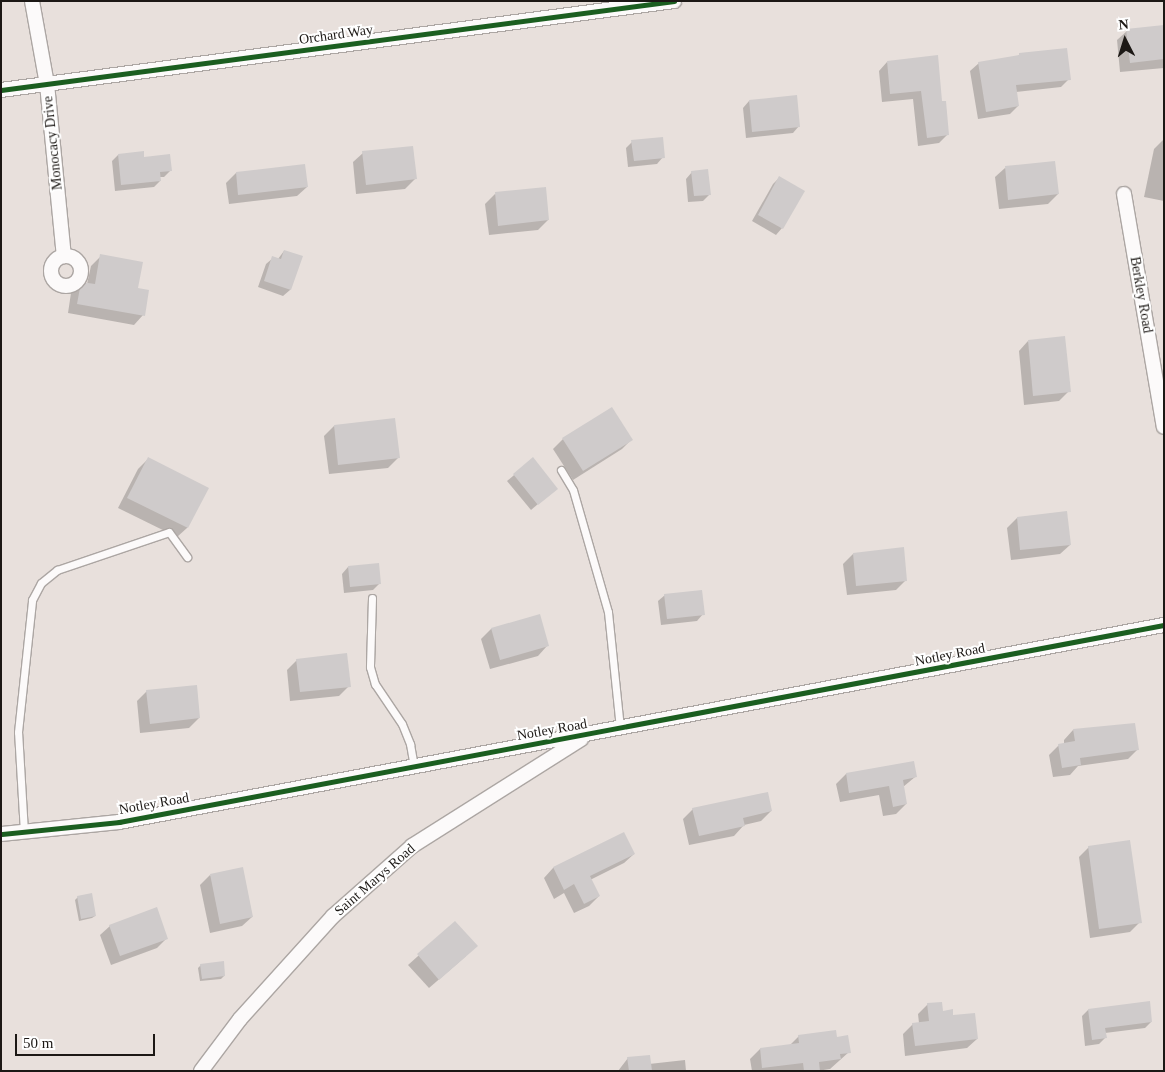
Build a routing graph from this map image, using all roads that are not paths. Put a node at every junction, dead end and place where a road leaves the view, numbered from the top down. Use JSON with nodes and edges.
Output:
{"nodes":[{"id":1,"x":32,"y":1,"type":"edge"},
{"id":2,"x":674,"y":1,"type":"edge"},
{"id":3,"x":47,"y":84,"type":"junction"},
{"id":4,"x":1,"y":90,"type":"edge"},
{"id":5,"x":1124,"y":194,"type":"dead end"},
{"id":6,"x":64,"y":256,"type":"dead end"},
{"id":7,"x":1164,"y":426,"type":"edge"},
{"id":8,"x":561,"y":470,"type":"dead end"},
{"id":9,"x":187,"y":558,"type":"dead end"},
{"id":10,"x":372,"y":598,"type":"dead end"},
{"id":11,"x":1164,"y":626,"type":"edge"},
{"id":12,"x":620,"y":729,"type":"junction"},
{"id":13,"x":588,"y":734,"type":"junction"},
{"id":14,"x":414,"y":767,"type":"junction"},
{"id":15,"x":24,"y":832,"type":"junction"},
{"id":16,"x":1,"y":834,"type":"edge"},
{"id":17,"x":201,"y":1071,"type":"edge"}],
"edges":[{"from":1,"to":3,"type":"street","name":"Monocacy Drive"},
{"from":2,"to":3,"type":"street","name":"Orchard Way"},
{"from":3,"to":4,"type":"street","name":"Orchard Way"},
{"from":3,"to":6,"type":"street","name":"Monocacy Drive"},
{"from":5,"to":7,"type":"street","name":"Berkley Road"},
{"from":8,"to":12,"type":"lane"},
{"from":9,"to":15,"type":"lane"},
{"from":10,"to":14,"type":"lane"},
{"from":11,"to":12,"type":"street","name":"Notley Road"},
{"from":12,"to":13,"type":"street","name":"Notley Road"},
{"from":13,"to":14,"type":"street","name":"Notley Road"},
{"from":13,"to":17,"type":"street","name":"Saint Marys Road"},
{"from":14,"to":15,"type":"street","name":"Notley Road"},
{"from":15,"to":16,"type":"street","name":"Notley Road"}]}
